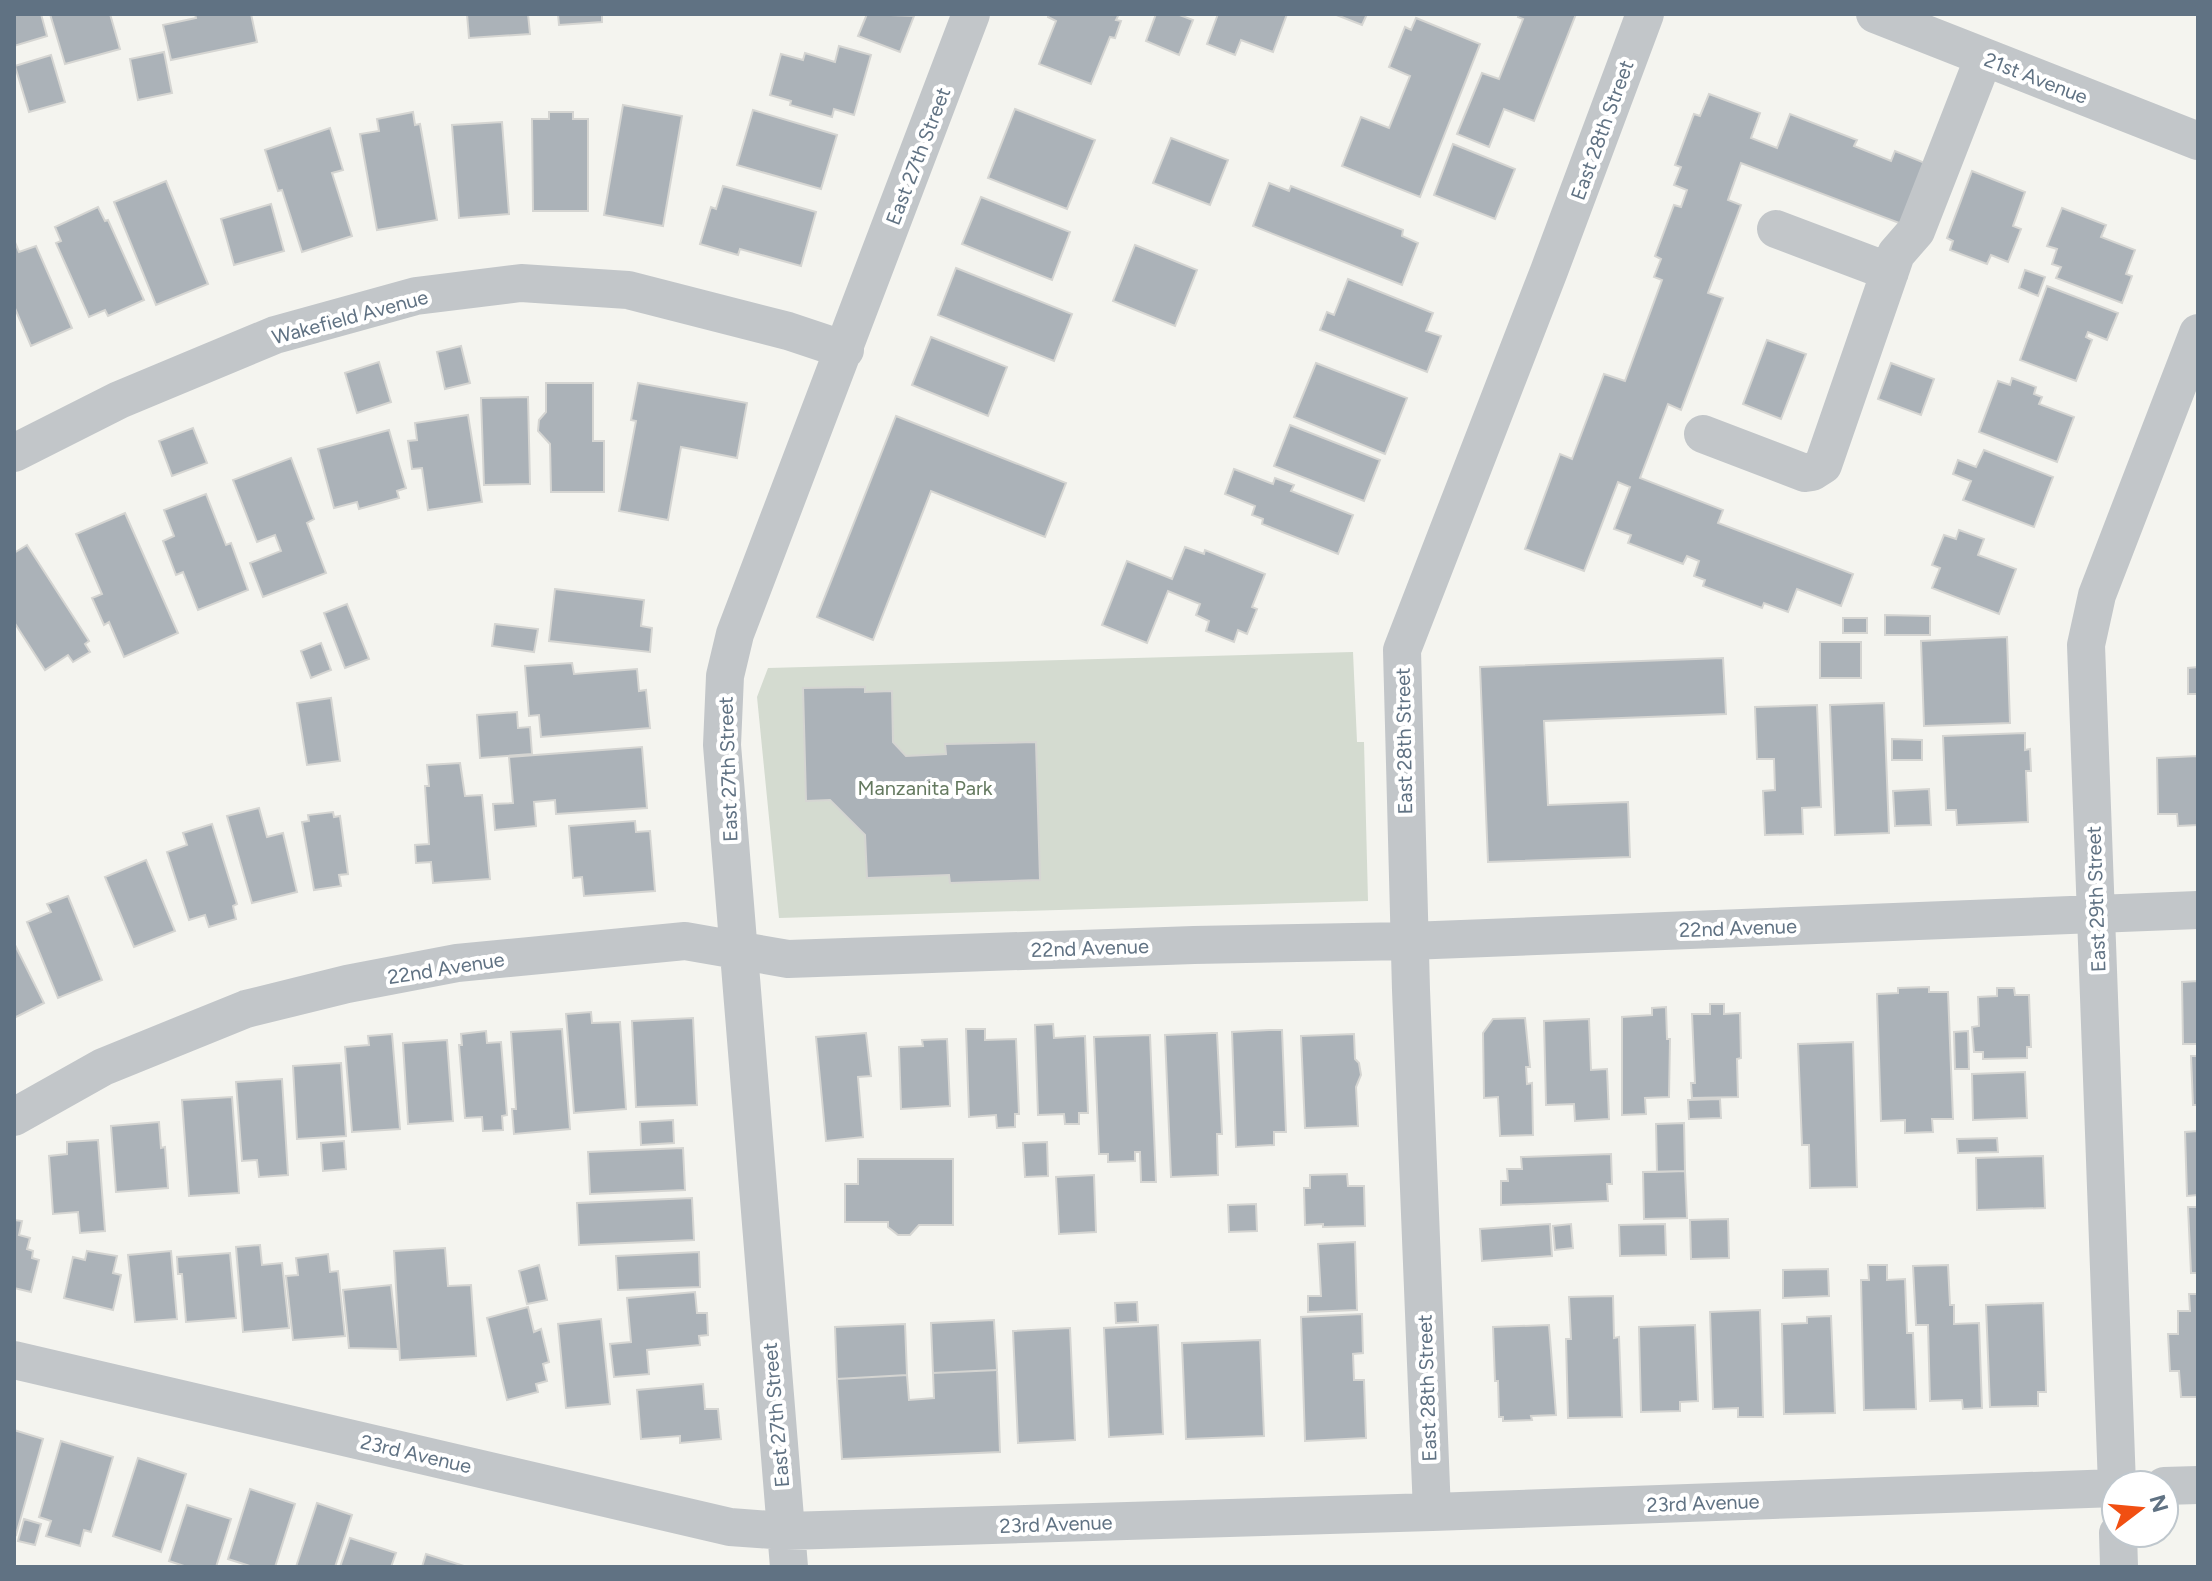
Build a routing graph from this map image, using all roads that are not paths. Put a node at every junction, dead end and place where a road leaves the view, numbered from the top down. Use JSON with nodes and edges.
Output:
{"nodes":[{"id":1,"x":971,"y":14,"type":"edge"},
{"id":2,"x":1645,"y":14,"type":"edge"},
{"id":3,"x":1875,"y":14,"type":"edge"},
{"id":4,"x":1984,"y":57,"type":"junction"},
{"id":5,"x":2198,"y":141,"type":"edge"},
{"id":6,"x":1776,"y":229,"type":"dead end"},
{"id":7,"x":1890,"y":272,"type":"junction"},
{"id":8,"x":2198,"y":333,"type":"edge"},
{"id":9,"x":845,"y":350,"type":"junction"},
{"id":10,"x":1703,"y":434,"type":"dead end"},
{"id":11,"x":14,"y":453,"type":"edge"},
{"id":12,"x":2198,"y":910,"type":"edge"},
{"id":13,"x":2097,"y":913,"type":"junction"},
{"id":14,"x":1409,"y":941,"type":"junction"},
{"id":15,"x":738,"y":950,"type":"junction"},
{"id":16,"x":14,"y":1117,"type":"edge"},
{"id":17,"x":14,"y":1360,"type":"edge"},
{"id":18,"x":2115,"y":1469,"type":"edge"},
{"id":19,"x":2100,"y":1487,"type":"edge"},
{"id":20,"x":1432,"y":1512,"type":"junction"},
{"id":21,"x":787,"y":1549,"type":"edge"}],
"edges":[{"from":1,"to":9,"type":"street","name":"East 27th Street"},
{"from":2,"to":14,"type":"street","name":"East 28th Street"},
{"from":3,"to":4,"type":"street","name":"21st Avenue"},
{"from":4,"to":5,"type":"street","name":"21st Avenue"},
{"from":4,"to":7,"type":"street"},
{"from":6,"to":7,"type":"street"},
{"from":7,"to":10,"type":"street"},
{"from":8,"to":13,"type":"street","name":"East 29th Street"},
{"from":9,"to":11,"type":"street","name":"Wakefield Avenue"},
{"from":9,"to":15,"type":"street","name":"East 27th Street"},
{"from":12,"to":13,"type":"street","name":"22nd Avenue"},
{"from":13,"to":14,"type":"street","name":"22nd Avenue"},
{"from":13,"to":18,"type":"street","name":"East 29th Street"},
{"from":14,"to":15,"type":"street","name":"22nd Avenue"},
{"from":14,"to":20,"type":"street","name":"East 28th Street"},
{"from":15,"to":16,"type":"street","name":"22nd Avenue"},
{"from":15,"to":21,"type":"street","name":"East 27th Street"},
{"from":17,"to":21,"type":"street","name":"23rd Avenue"},
{"from":19,"to":20,"type":"street","name":"23rd Avenue"},
{"from":20,"to":21,"type":"street","name":"23rd Avenue"}]}
